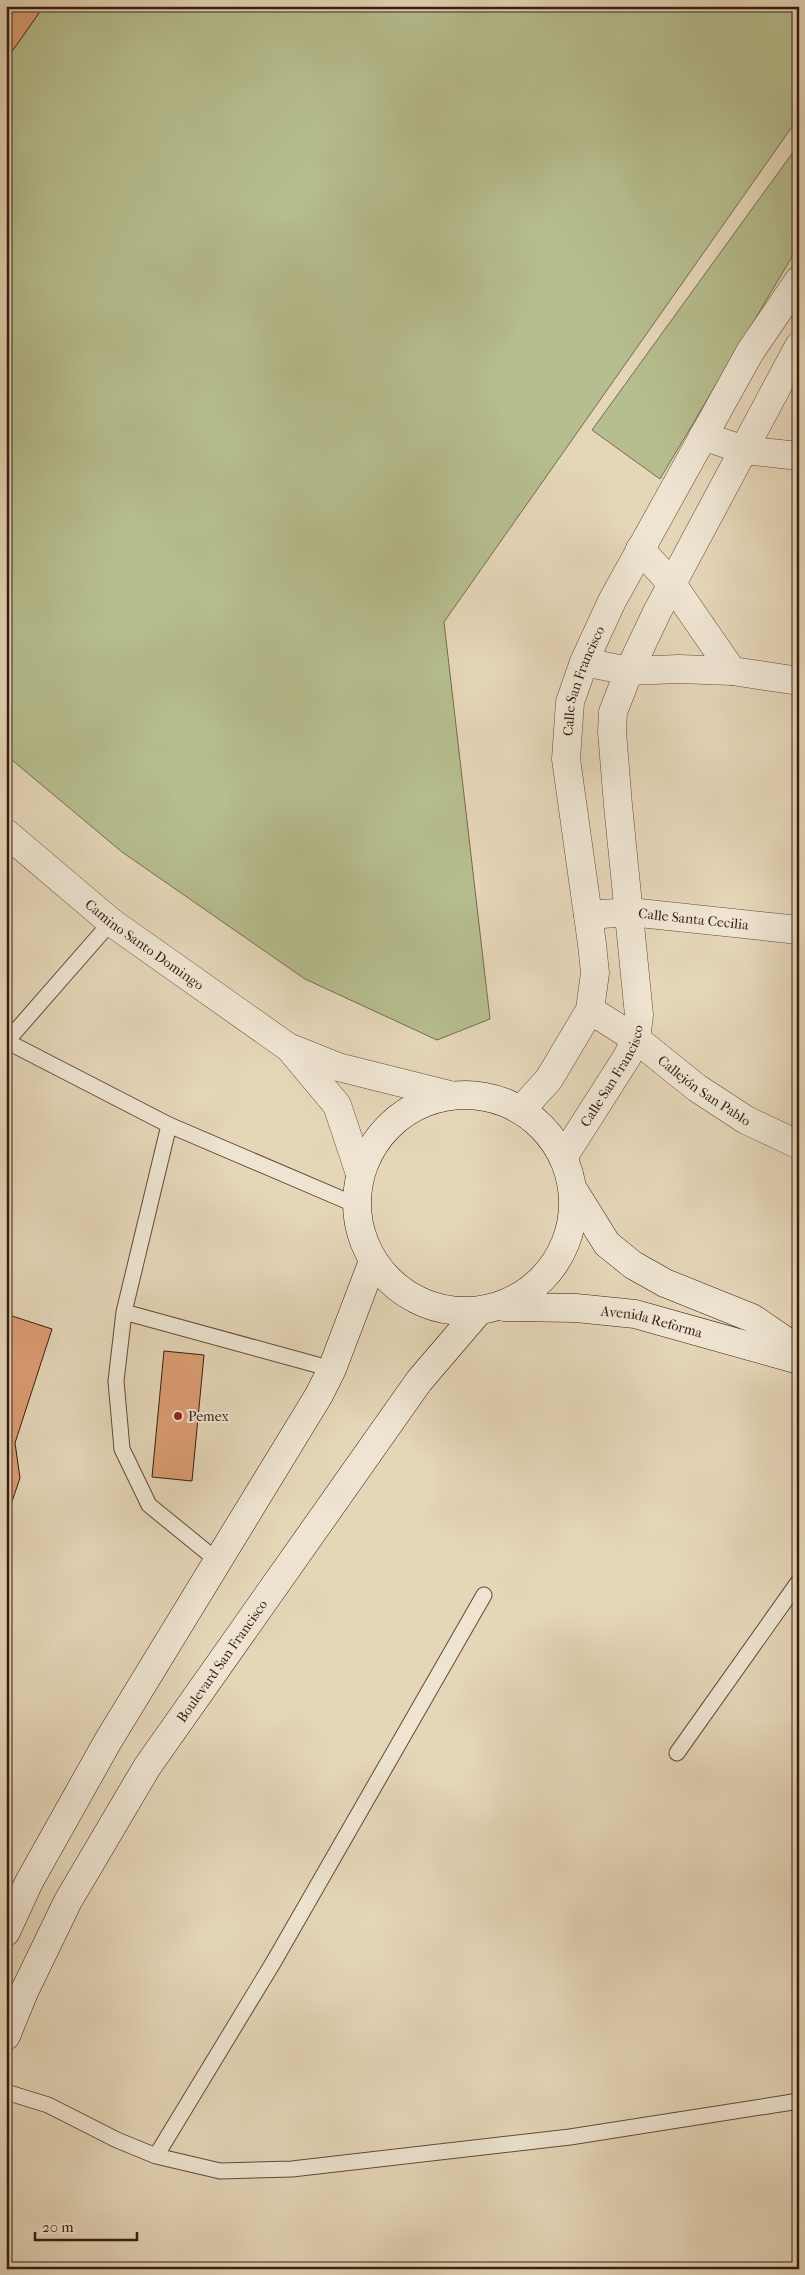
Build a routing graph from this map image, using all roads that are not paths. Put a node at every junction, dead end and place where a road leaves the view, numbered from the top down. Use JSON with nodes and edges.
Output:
{"nodes":[{"id":1,"x":799,"y":280,"type":"edge"},
{"id":2,"x":799,"y":346,"type":"edge"},
{"id":3,"x":703,"y":436,"type":"junction"},
{"id":4,"x":744,"y":450,"type":"junction"},
{"id":5,"x":799,"y":456,"type":"edge"},
{"id":6,"x":640,"y":549,"type":"junction"},
{"id":7,"x":672,"y":584,"type":"junction"},
{"id":8,"x":584,"y":662,"type":"junction"},
{"id":9,"x":629,"y":671,"type":"junction"},
{"id":10,"x":732,"y":671,"type":"junction"},
{"id":11,"x":799,"y":681,"type":"edge"},
{"id":12,"x":6,"y":833,"type":"edge"},
{"id":13,"x":630,"y":912,"type":"junction"},
{"id":14,"x":588,"y":915,"type":"junction"},
{"id":15,"x":111,"y":922,"type":"junction"},
{"id":16,"x":799,"y":930,"type":"edge"},
{"id":17,"x":590,"y":1010,"type":"junction"},
{"id":18,"x":636,"y":1039,"type":"junction"},
{"id":19,"x":7,"y":1041,"type":"edge"},
{"id":20,"x":288,"y":1047,"type":"junction"},
{"id":21,"x":450,"y":1095,"type":"junction"},
{"id":22,"x":521,"y":1110,"type":"junction"},
{"id":23,"x":169,"y":1125,"type":"junction"},
{"id":24,"x":799,"y":1145,"type":"edge"},
{"id":25,"x":564,"y":1156,"type":"junction"},
{"id":26,"x":360,"y":1174,"type":"junction"},
{"id":27,"x":574,"y":1191,"type":"junction"},
{"id":28,"x":356,"y":1205,"type":"junction"},
{"id":29,"x":373,"y":1261,"type":"junction"},
{"id":30,"x":489,"y":1309,"type":"junction"},
{"id":31,"x":124,"y":1312,"type":"junction"},
{"id":32,"x":799,"y":1350,"type":"edge"},
{"id":33,"x":799,"y":1360,"type":"edge"},
{"id":34,"x":332,"y":1369,"type":"junction"},
{"id":35,"x":219,"y":1562,"type":"junction"},
{"id":36,"x":799,"y":1581,"type":"edge"},
{"id":37,"x":484,"y":1595,"type":"dead end"},
{"id":38,"x":677,"y":1753,"type":"dead end"},
{"id":39,"x":6,"y":1932,"type":"edge"},
{"id":40,"x":6,"y":2036,"type":"edge"},
{"id":41,"x":6,"y":2092,"type":"edge"},
{"id":42,"x":799,"y":2101,"type":"edge"},
{"id":43,"x":156,"y":2156,"type":"junction"}],
"edges":[{"from":1,"to":3,"type":"street","name":"Calle San Francisco"},
{"from":2,"to":4,"type":"street","name":"Calle San Francisco"},
{"from":3,"to":4,"type":"street"},
{"from":3,"to":6,"type":"street","name":"Calle San Francisco"},
{"from":4,"to":5,"type":"street"},
{"from":4,"to":7,"type":"street","name":"Calle San Francisco"},
{"from":6,"to":7,"type":"street"},
{"from":6,"to":8,"type":"street","name":"Calle San Francisco"},
{"from":7,"to":9,"type":"street","name":"Calle San Francisco"},
{"from":7,"to":10,"type":"street"},
{"from":8,"to":9,"type":"street"},
{"from":8,"to":14,"type":"street","name":"Calle San Francisco"},
{"from":9,"to":10,"type":"street"},
{"from":9,"to":13,"type":"street","name":"Calle San Francisco"},
{"from":10,"to":11,"type":"street"},
{"from":12,"to":15,"type":"street","name":"Camino Santo Domingo"},
{"from":13,"to":14,"type":"street","name":"Calle Santa Cecilia"},
{"from":13,"to":16,"type":"street","name":"Calle Santa Cecilia"},
{"from":13,"to":18,"type":"street","name":"Calle San Francisco"},
{"from":14,"to":17,"type":"street","name":"Calle San Francisco"},
{"from":15,"to":19,"type":"lane"},
{"from":15,"to":20,"type":"street","name":"Camino Santo Domingo"},
{"from":17,"to":18,"type":"street","name":"Callejón San Pablo"},
{"from":17,"to":22,"type":"street","name":"Calle San Francisco"},
{"from":18,"to":24,"type":"street","name":"Callejón San Pablo"},
{"from":18,"to":25,"type":"street","name":"Calle San Francisco"},
{"from":19,"to":23,"type":"lane"},
{"from":20,"to":21,"type":"street","name":"Camino Santo Domingo"},
{"from":20,"to":26,"type":"street","name":"Camino Santo Domingo"},
{"from":21,"to":22,"type":"street"},
{"from":21,"to":26,"type":"street"},
{"from":22,"to":25,"type":"street"},
{"from":23,"to":28,"type":"lane"},
{"from":23,"to":31,"type":"lane"},
{"from":25,"to":27,"type":"street"},
{"from":26,"to":28,"type":"street","name":"Avenida Reforma"},
{"from":27,"to":30,"type":"street"},
{"from":27,"to":32,"type":"street"},
{"from":28,"to":29,"type":"street","name":"Avenida Reforma"},
{"from":29,"to":30,"type":"street","name":"Avenida Reforma"},
{"from":29,"to":34,"type":"street"},
{"from":30,"to":33,"type":"street","name":"Avenida Reforma"},
{"from":30,"to":40,"type":"street","name":"Boulevard San Francisco"},
{"from":31,"to":34,"type":"lane"},
{"from":31,"to":35,"type":"lane"},
{"from":34,"to":35,"type":"street"},
{"from":35,"to":39,"type":"street"},
{"from":36,"to":38,"type":"lane"},
{"from":37,"to":43,"type":"lane"},
{"from":41,"to":43,"type":"lane"},
{"from":42,"to":43,"type":"lane"}]}
